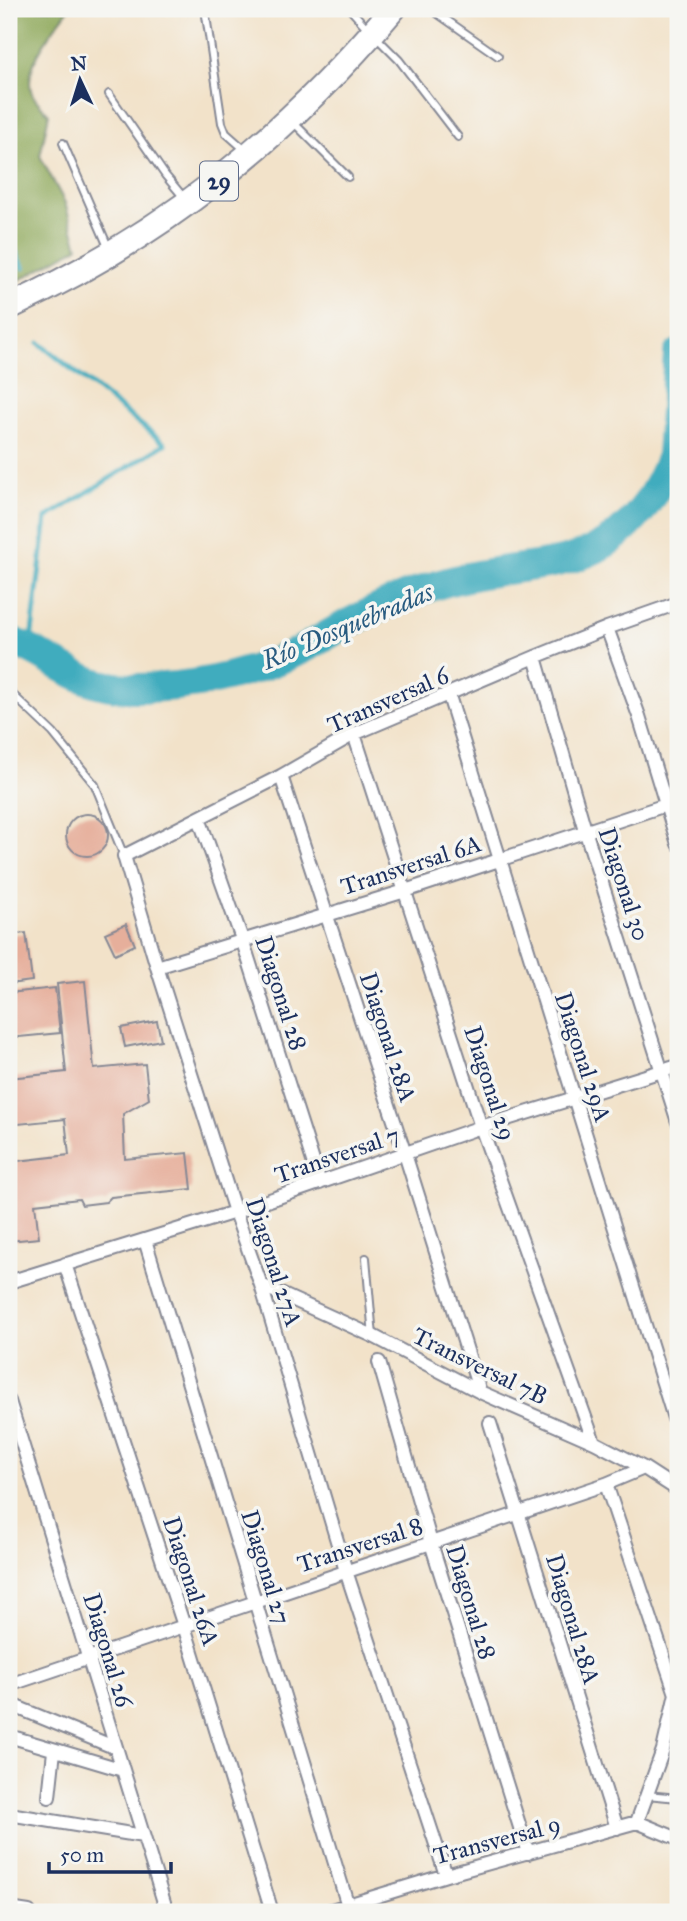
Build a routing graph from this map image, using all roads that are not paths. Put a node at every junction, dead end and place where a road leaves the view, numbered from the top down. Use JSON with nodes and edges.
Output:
{"nodes":[{"id":1,"x":205,"y":9,"type":"edge"},
{"id":2,"x":351,"y":9,"type":"edge"},
{"id":3,"x":393,"y":9,"type":"edge"},
{"id":4,"x":431,"y":9,"type":"edge"},
{"id":5,"x":373,"y":34,"type":"junction"},
{"id":6,"x":498,"y":56,"type":"dead end"},
{"id":7,"x":108,"y":94,"type":"dead end"},
{"id":8,"x":290,"y":119,"type":"junction"},
{"id":9,"x":458,"y":137,"type":"dead end"},
{"id":10,"x":63,"y":143,"type":"dead end"},
{"id":11,"x":251,"y":155,"type":"junction"},
{"id":12,"x":348,"y":177,"type":"dead end"},
{"id":13,"x":188,"y":203,"type":"junction"},
{"id":14,"x":112,"y":254,"type":"junction"},
{"id":15,"x":9,"y":307,"type":"edge"},
{"id":16,"x":678,"y":603,"type":"edge"},
{"id":17,"x":607,"y":628,"type":"junction"},
{"id":18,"x":535,"y":657,"type":"junction"},
{"id":19,"x":9,"y":691,"type":"edge"},
{"id":20,"x":449,"y":696,"type":"junction"},
{"id":21,"x":354,"y":734,"type":"junction"},
{"id":22,"x":281,"y":776,"type":"junction"},
{"id":23,"x":672,"y":803,"type":"edge"},
{"id":24,"x":199,"y":818,"type":"junction"},
{"id":25,"x":585,"y":830,"type":"junction"},
{"id":26,"x":678,"y":845,"type":"edge"},
{"id":27,"x":124,"y":856,"type":"junction"},
{"id":28,"x":498,"y":859,"type":"junction"},
{"id":29,"x":405,"y":891,"type":"junction"},
{"id":30,"x":326,"y":915,"type":"junction"},
{"id":31,"x":243,"y":942,"type":"junction"},
{"id":32,"x":157,"y":967,"type":"junction"},
{"id":33,"x":678,"y":1066,"type":"edge"},
{"id":34,"x":661,"y":1070,"type":"junction"},
{"id":35,"x":574,"y":1099,"type":"junction"},
{"id":36,"x":678,"y":1122,"type":"edge"},
{"id":37,"x":481,"y":1127,"type":"junction"},
{"id":38,"x":405,"y":1154,"type":"junction"},
{"id":39,"x":320,"y":1183,"type":"junction"},
{"id":40,"x":235,"y":1212,"type":"junction"},
{"id":41,"x":145,"y":1240,"type":"junction"},
{"id":42,"x":366,"y":1258,"type":"dead end"},
{"id":43,"x":65,"y":1265,"type":"junction"},
{"id":44,"x":9,"y":1282,"type":"edge"},
{"id":45,"x":261,"y":1285,"type":"junction"},
{"id":46,"x":373,"y":1336,"type":"junction"},
{"id":47,"x":379,"y":1362,"type":"dead end"},
{"id":48,"x":480,"y":1392,"type":"junction"},
{"id":49,"x":9,"y":1401,"type":"edge"},
{"id":50,"x":490,"y":1423,"type":"dead end"},
{"id":51,"x":678,"y":1431,"type":"edge"},
{"id":52,"x":594,"y":1442,"type":"junction"},
{"id":53,"x":644,"y":1468,"type":"junction"},
{"id":54,"x":606,"y":1484,"type":"junction"},
{"id":55,"x":678,"y":1490,"type":"edge"},
{"id":56,"x":518,"y":1514,"type":"junction"},
{"id":57,"x":430,"y":1543,"type":"junction"},
{"id":58,"x":346,"y":1571,"type":"junction"},
{"id":59,"x":255,"y":1602,"type":"junction"},
{"id":60,"x":184,"y":1626,"type":"junction"},
{"id":61,"x":88,"y":1657,"type":"junction"},
{"id":62,"x":10,"y":1680,"type":"edge"},
{"id":63,"x":677,"y":1690,"type":"edge"},
{"id":64,"x":9,"y":1704,"type":"edge"},
{"id":65,"x":9,"y":1736,"type":"edge"},
{"id":66,"x":116,"y":1748,"type":"junction"},
{"id":67,"x":54,"y":1751,"type":"junction"},
{"id":68,"x":123,"y":1770,"type":"junction"},
{"id":69,"x":647,"y":1795,"type":"junction"},
{"id":70,"x":49,"y":1797,"type":"dead end"},
{"id":71,"x":678,"y":1798,"type":"edge"},
{"id":72,"x":9,"y":1814,"type":"edge"},
{"id":73,"x":637,"y":1822,"type":"junction"},
{"id":74,"x":617,"y":1828,"type":"junction"},
{"id":75,"x":143,"y":1836,"type":"junction"},
{"id":76,"x":678,"y":1839,"type":"edge"},
{"id":77,"x":528,"y":1853,"type":"junction"},
{"id":78,"x":446,"y":1875,"type":"junction"},
{"id":79,"x":348,"y":1906,"type":"junction"},
{"id":80,"x":9,"y":1909,"type":"edge"},
{"id":81,"x":29,"y":1912,"type":"edge"},
{"id":82,"x":167,"y":1912,"type":"edge"},
{"id":83,"x":272,"y":1912,"type":"edge"},
{"id":84,"x":325,"y":1912,"type":"edge"}],
"edges":[{"from":1,"to":11,"type":"lane"},
{"from":2,"to":5,"type":"lane"},
{"from":3,"to":5,"type":"highway","number":"29"},
{"from":4,"to":6,"type":"lane"},
{"from":5,"to":8,"type":"highway","number":"29"},
{"from":5,"to":9,"type":"lane"},
{"from":7,"to":13,"type":"lane"},
{"from":8,"to":11,"type":"highway","number":"29"},
{"from":8,"to":12,"type":"lane"},
{"from":10,"to":14,"type":"lane"},
{"from":11,"to":13,"type":"highway","number":"29"},
{"from":13,"to":14,"type":"highway","number":"29"},
{"from":14,"to":15,"type":"highway","number":"29"},
{"from":16,"to":17,"type":"street","name":"Transversal 6"},
{"from":17,"to":18,"type":"street","name":"Transversal 6"},
{"from":17,"to":23,"type":"street"},
{"from":18,"to":20,"type":"street","name":"Transversal 6"},
{"from":18,"to":25,"type":"street","name":"Diagonal 30"},
{"from":19,"to":27,"type":"lane","name":"Diagonal 27A"},
{"from":20,"to":21,"type":"street","name":"Transversal 6"},
{"from":20,"to":28,"type":"street","name":"Diagonal 29A"},
{"from":21,"to":22,"type":"street","name":"Transversal 6"},
{"from":21,"to":29,"type":"street","name":"Diagonal 29"},
{"from":22,"to":24,"type":"street","name":"Transversal 6"},
{"from":22,"to":30,"type":"street","name":"Diagonal 28A"},
{"from":23,"to":25,"type":"street","name":"Transversal 6A"},
{"from":23,"to":26,"type":"street"},
{"from":24,"to":27,"type":"street","name":"Transversal 6"},
{"from":24,"to":31,"type":"street","name":"Diagonal 28"},
{"from":25,"to":28,"type":"street","name":"Transversal 6A"},
{"from":25,"to":34,"type":"street","name":"Diagonal 30"},
{"from":27,"to":32,"type":"street","name":"Diagonal 27A"},
{"from":28,"to":29,"type":"street","name":"Transversal 6A"},
{"from":28,"to":35,"type":"street","name":"Diagonal 29A"},
{"from":29,"to":30,"type":"street","name":"Transversal 6A"},
{"from":29,"to":37,"type":"street","name":"Diagonal 29"},
{"from":30,"to":31,"type":"street","name":"Transversal 6A"},
{"from":30,"to":38,"type":"street","name":"Diagonal 28A"},
{"from":31,"to":32,"type":"street","name":"Transversal 6A"},
{"from":31,"to":39,"type":"street","name":"Diagonal 28"},
{"from":32,"to":40,"type":"street","name":"Diagonal 27A"},
{"from":33,"to":34,"type":"street","name":"Transversal 7"},
{"from":34,"to":35,"type":"street","name":"Transversal 7"},
{"from":34,"to":36,"type":"street","name":"Diagonal 30"},
{"from":35,"to":37,"type":"street","name":"Transversal 7"},
{"from":35,"to":51,"type":"street","name":"Diagonal 29A"},
{"from":37,"to":38,"type":"street","name":"Transversal 7"},
{"from":37,"to":52,"type":"street","name":"Diagonal 29"},
{"from":38,"to":39,"type":"street","name":"Transversal 7"},
{"from":38,"to":48,"type":"street","name":"Diagonal 28A"},
{"from":39,"to":40,"type":"street","name":"Transversal 7"},
{"from":40,"to":41,"type":"street","name":"Transversal 7"},
{"from":40,"to":45,"type":"street","name":"Diagonal 27A"},
{"from":41,"to":43,"type":"street","name":"Transversal 7"},
{"from":41,"to":59,"type":"street","name":"Diagonal 27"},
{"from":42,"to":46,"type":"lane"},
{"from":43,"to":44,"type":"street","name":"Transversal 7"},
{"from":43,"to":60,"type":"street","name":"Diagonal 26A"},
{"from":45,"to":46,"type":"street","name":"Transversal 7B"},
{"from":45,"to":58,"type":"street","name":"Diagonal 27A"},
{"from":46,"to":48,"type":"street","name":"Transversal 7B"},
{"from":47,"to":57,"type":"street","name":"Diagonal 28"},
{"from":48,"to":52,"type":"street","name":"Transversal 7B"},
{"from":49,"to":61,"type":"street","name":"Diagonal 26"},
{"from":50,"to":56,"type":"street","name":"Diagonal 28A"},
{"from":52,"to":53,"type":"street","name":"Transversal 7B"},
{"from":53,"to":54,"type":"street","name":"Transversal 8"},
{"from":53,"to":55,"type":"street","name":"Transversal 7B"},
{"from":54,"to":56,"type":"street","name":"Transversal 8"},
{"from":54,"to":63,"type":"street"},
{"from":56,"to":57,"type":"street","name":"Transversal 8"},
{"from":56,"to":74,"type":"street","name":"Diagonal 28A"},
{"from":57,"to":58,"type":"street","name":"Transversal 8"},
{"from":57,"to":77,"type":"street","name":"Diagonal 28"},
{"from":58,"to":59,"type":"street","name":"Transversal 8"},
{"from":58,"to":78,"type":"street","name":"Diagonal 27A"},
{"from":59,"to":60,"type":"street","name":"Transversal 8"},
{"from":59,"to":79,"type":"street","name":"Diagonal 27"},
{"from":60,"to":61,"type":"street","name":"Transversal 8"},
{"from":60,"to":83,"type":"street","name":"Diagonal 26A"},
{"from":61,"to":62,"type":"street","name":"Transversal 8"},
{"from":61,"to":66,"type":"street","name":"Diagonal 26"},
{"from":63,"to":69,"type":"street"},
{"from":64,"to":66,"type":"street"},
{"from":65,"to":67,"type":"street"},
{"from":66,"to":68,"type":"street","name":"Diagonal 26"},
{"from":67,"to":68,"type":"street"},
{"from":67,"to":70,"type":"street"},
{"from":68,"to":75,"type":"street","name":"Diagonal 26"},
{"from":69,"to":71,"type":"lane"},
{"from":69,"to":73,"type":"street"},
{"from":72,"to":75,"type":"street"},
{"from":73,"to":74,"type":"street","name":"Transversal 9"},
{"from":73,"to":76,"type":"street"},
{"from":74,"to":77,"type":"street","name":"Transversal 9"},
{"from":75,"to":82,"type":"street","name":"Diagonal 26"},
{"from":77,"to":78,"type":"street","name":"Transversal 9"},
{"from":78,"to":79,"type":"street","name":"Transversal 9"},
{"from":79,"to":84,"type":"street","name":"Transversal 9"},
{"from":80,"to":81,"type":"street"}]}
